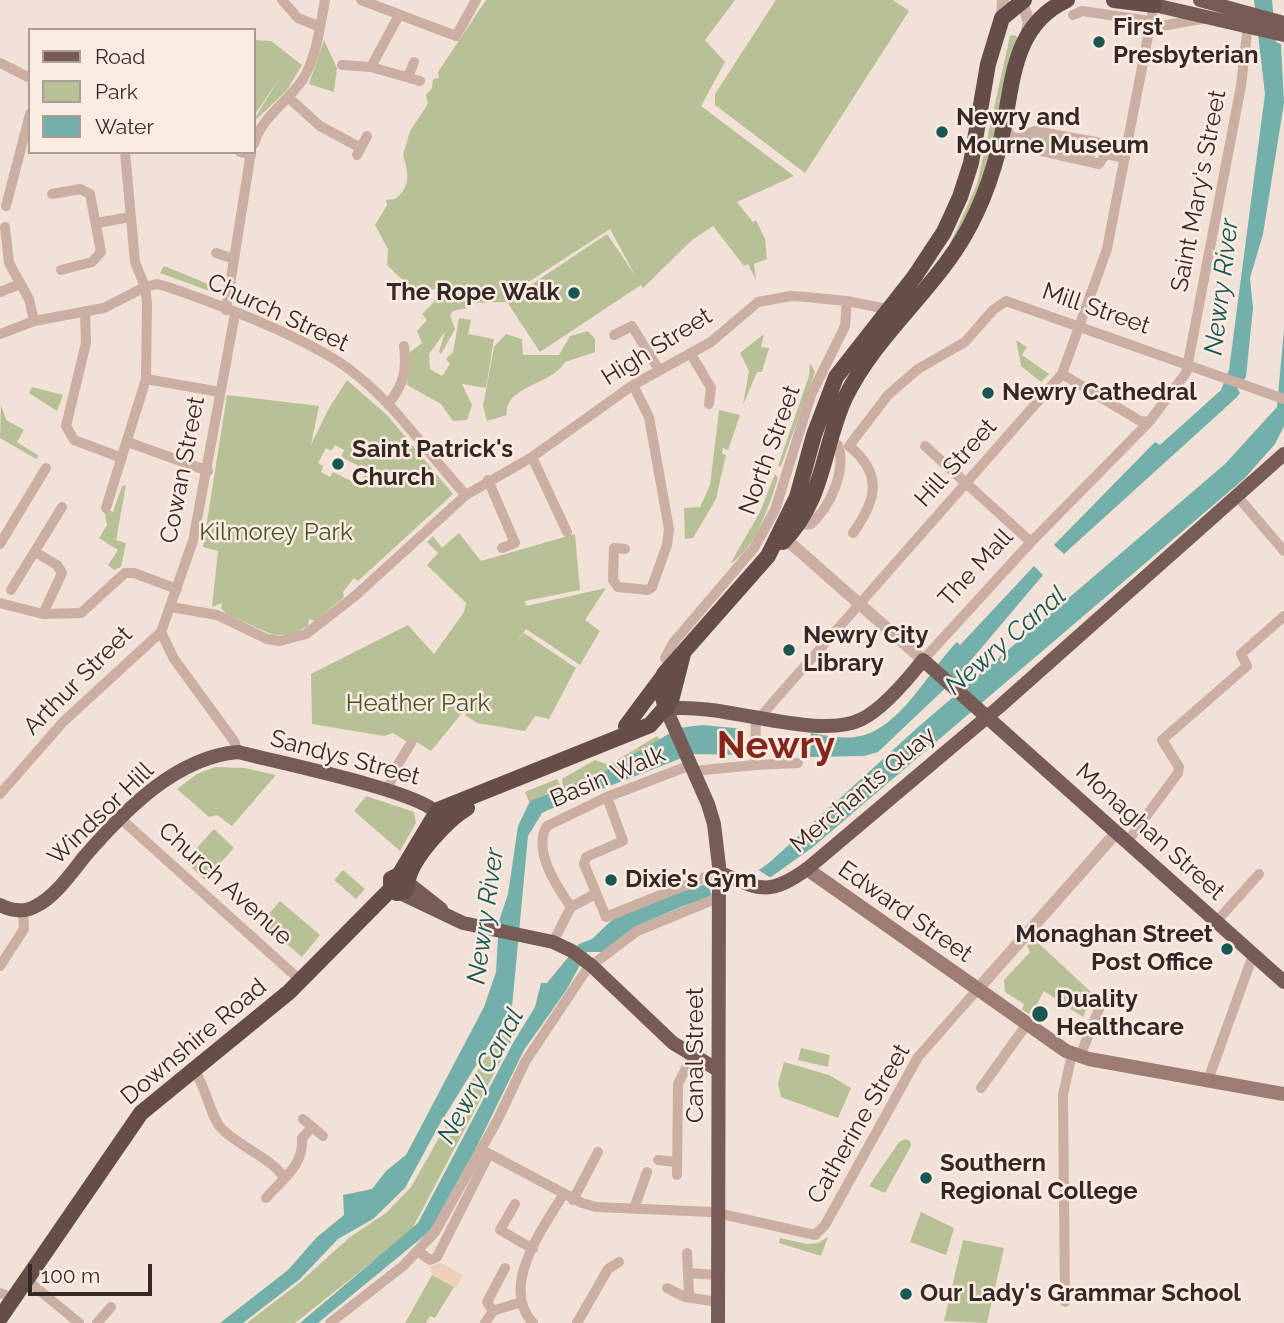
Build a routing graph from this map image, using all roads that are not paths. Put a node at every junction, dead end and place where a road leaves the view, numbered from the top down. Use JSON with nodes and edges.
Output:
{"nodes":[{"id":1,"x":282,"y":0,"type":"edge"},
{"id":2,"x":325,"y":0,"type":"edge"},
{"id":3,"x":361,"y":0,"type":"edge"},
{"id":4,"x":476,"y":0,"type":"edge"},
{"id":5,"x":1048,"y":0,"type":"edge"},
{"id":6,"x":1114,"y":0,"type":"edge"},
{"id":7,"x":1199,"y":0,"type":"edge"},
{"id":8,"x":1233,"y":4,"type":"edge"},
{"id":9,"x":1070,"y":7,"type":"edge"},
{"id":10,"x":1012,"y":8,"type":"edge"},
{"id":11,"x":1152,"y":11,"type":"edge"},
{"id":12,"x":399,"y":15,"type":"junction"},
{"id":13,"x":1217,"y":18,"type":"junction"},
{"id":14,"x":1250,"y":21,"type":"junction"},
{"id":15,"x":1284,"y":23,"type":"edge"},
{"id":16,"x":320,"y":27,"type":"junction"},
{"id":17,"x":1026,"y":35,"type":"junction"},
{"id":18,"x":1284,"y":35,"type":"edge"},
{"id":19,"x":414,"y":62,"type":"dead end"},
{"id":20,"x":0,"y":63,"type":"edge"},
{"id":21,"x":342,"y":65,"type":"dead end"},
{"id":22,"x":372,"y":67,"type":"junction"},
{"id":23,"x":28,"y":77,"type":"edge"},
{"id":24,"x":408,"y":77,"type":"junction"},
{"id":25,"x":420,"y":80,"type":"dead end"},
{"id":26,"x":289,"y":98,"type":"junction"},
{"id":27,"x":28,"y":122,"type":"edge"},
{"id":28,"x":1004,"y":126,"type":"junction"},
{"id":29,"x":256,"y":136,"type":"edge"},
{"id":30,"x":367,"y":136,"type":"dead end"},
{"id":31,"x":1025,"y":142,"type":"junction"},
{"id":32,"x":999,"y":149,"type":"junction"},
{"id":33,"x":125,"y":154,"type":"edge"},
{"id":34,"x":249,"y":154,"type":"edge"},
{"id":35,"x":1106,"y":154,"type":"junction"},
{"id":36,"x":1125,"y":158,"type":"junction"},
{"id":37,"x":52,"y":194,"type":"dead end"},
{"id":38,"x":6,"y":206,"type":"dead end"},
{"id":39,"x":130,"y":217,"type":"junction"},
{"id":40,"x":97,"y":223,"type":"junction"},
{"id":41,"x":5,"y":227,"type":"dead end"},
{"id":42,"x":216,"y":253,"type":"dead end"},
{"id":43,"x":234,"y":258,"type":"junction"},
{"id":44,"x":61,"y":270,"type":"dead end"},
{"id":45,"x":20,"y":284,"type":"junction"},
{"id":46,"x":145,"y":287,"type":"junction"},
{"id":47,"x":0,"y":292,"type":"edge"},
{"id":48,"x":846,"y":301,"type":"junction"},
{"id":49,"x":85,"y":311,"type":"junction"},
{"id":50,"x":230,"y":312,"type":"junction"},
{"id":51,"x":892,"y":316,"type":"junction"},
{"id":52,"x":34,"y":321,"type":"junction"},
{"id":53,"x":1080,"y":325,"type":"junction"},
{"id":54,"x":0,"y":334,"type":"edge"},
{"id":55,"x":614,"y":335,"type":"dead end"},
{"id":56,"x":404,"y":346,"type":"dead end"},
{"id":57,"x":691,"y":354,"type":"junction"},
{"id":58,"x":1188,"y":364,"type":"junction"},
{"id":59,"x":659,"y":370,"type":"junction"},
{"id":60,"x":1062,"y":374,"type":"junction"},
{"id":61,"x":146,"y":379,"type":"junction"},
{"id":62,"x":633,"y":385,"type":"junction"},
{"id":63,"x":220,"y":392,"type":"junction"},
{"id":64,"x":1284,"y":400,"type":"edge"},
{"id":65,"x":388,"y":404,"type":"junction"},
{"id":66,"x":709,"y":404,"type":"dead end"},
{"id":67,"x":1149,"y":422,"type":"junction"},
{"id":68,"x":814,"y":435,"type":"junction"},
{"id":69,"x":128,"y":442,"type":"junction"},
{"id":70,"x":839,"y":444,"type":"junction"},
{"id":71,"x":925,"y":446,"type":"dead end"},
{"id":72,"x":1284,"y":454,"type":"edge"},
{"id":73,"x":532,"y":457,"type":"junction"},
{"id":74,"x":122,"y":458,"type":"junction"},
{"id":75,"x":46,"y":468,"type":"dead end"},
{"id":76,"x":208,"y":471,"type":"junction"},
{"id":77,"x":488,"y":480,"type":"junction"},
{"id":78,"x":965,"y":484,"type":"junction"},
{"id":79,"x":466,"y":495,"type":"junction"},
{"id":80,"x":1238,"y":497,"type":"junction"},
{"id":81,"x":62,"y":507,"type":"dead end"},
{"id":82,"x":106,"y":508,"type":"dead end"},
{"id":83,"x":567,"y":532,"type":"dead end"},
{"id":84,"x":853,"y":533,"type":"dead end"},
{"id":85,"x":783,"y":536,"type":"junction"},
{"id":86,"x":1031,"y":542,"type":"junction"},
{"id":87,"x":0,"y":544,"type":"edge"},
{"id":88,"x":502,"y":548,"type":"dead end"},
{"id":89,"x":625,"y":549,"type":"dead end"},
{"id":90,"x":1284,"y":551,"type":"edge"},
{"id":91,"x":35,"y":552,"type":"junction"},
{"id":92,"x":177,"y":589,"type":"junction"},
{"id":93,"x":11,"y":590,"type":"dead end"},
{"id":94,"x":860,"y":602,"type":"junction"},
{"id":95,"x":0,"y":603,"type":"edge"},
{"id":96,"x":171,"y":607,"type":"junction"},
{"id":97,"x":43,"y":614,"type":"junction"},
{"id":98,"x":1284,"y":616,"type":"edge"},
{"id":99,"x":161,"y":632,"type":"junction"},
{"id":100,"x":927,"y":663,"type":"junction"},
{"id":101,"x":670,"y":671,"type":"junction"},
{"id":102,"x":665,"y":710,"type":"junction"},
{"id":103,"x":981,"y":713,"type":"junction"},
{"id":104,"x":758,"y":719,"type":"junction"},
{"id":105,"x":626,"y":726,"type":"junction"},
{"id":106,"x":609,"y":740,"type":"junction"},
{"id":107,"x":411,"y":743,"type":"dead end"},
{"id":108,"x":238,"y":752,"type":"junction"},
{"id":109,"x":755,"y":761,"type":"junction"},
{"id":110,"x":798,"y":763,"type":"dead end"},
{"id":111,"x":691,"y":765,"type":"junction"},
{"id":112,"x":387,"y":791,"type":"junction"},
{"id":113,"x":0,"y":794,"type":"edge"},
{"id":114,"x":607,"y":797,"type":"junction"},
{"id":115,"x":443,"y":816,"type":"junction"},
{"id":116,"x":121,"y":819,"type":"junction"},
{"id":117,"x":1121,"y":837,"type":"junction"},
{"id":118,"x":807,"y":869,"type":"junction"},
{"id":119,"x":1259,"y":873,"type":"dead end"},
{"id":120,"x":721,"y":875,"type":"junction"},
{"id":121,"x":401,"y":884,"type":"junction"},
{"id":122,"x":752,"y":887,"type":"junction"},
{"id":123,"x":595,"y":894,"type":"junction"},
{"id":124,"x":722,"y":895,"type":"junction"},
{"id":125,"x":0,"y":905,"type":"edge"},
{"id":126,"x":571,"y":907,"type":"junction"},
{"id":127,"x":23,"y":911,"type":"junction"},
{"id":128,"x":1216,"y":922,"type":"junction"},
{"id":129,"x":553,"y":942,"type":"junction"},
{"id":130,"x":1253,"y":955,"type":"junction"},
{"id":131,"x":582,"y":959,"type":"junction"},
{"id":132,"x":0,"y":966,"type":"edge"},
{"id":133,"x":301,"y":981,"type":"junction"},
{"id":134,"x":1284,"y":982,"type":"edge"},
{"id":135,"x":977,"y":990,"type":"junction"},
{"id":136,"x":1104,"y":997,"type":"dead end"},
{"id":137,"x":1027,"y":1024,"type":"junction"},
{"id":138,"x":693,"y":1054,"type":"junction"},
{"id":139,"x":1080,"y":1056,"type":"junction"},
{"id":140,"x":194,"y":1070,"type":"junction"},
{"id":141,"x":718,"y":1070,"type":"junction"},
{"id":142,"x":1208,"y":1080,"type":"junction"},
{"id":143,"x":981,"y":1088,"type":"dead end"},
{"id":144,"x":1284,"y":1094,"type":"edge"},
{"id":145,"x":303,"y":1119,"type":"dead end"},
{"id":146,"x":312,"y":1127,"type":"junction"},
{"id":147,"x":323,"y":1136,"type":"dead end"},
{"id":148,"x":485,"y":1152,"type":"junction"},
{"id":149,"x":598,"y":1152,"type":"dead end"},
{"id":150,"x":658,"y":1160,"type":"dead end"},
{"id":151,"x":676,"y":1162,"type":"junction"},
{"id":152,"x":647,"y":1172,"type":"dead end"},
{"id":153,"x":677,"y":1175,"type":"dead end"},
{"id":154,"x":283,"y":1176,"type":"junction"},
{"id":155,"x":568,"y":1197,"type":"junction"},
{"id":156,"x":266,"y":1198,"type":"dead end"},
{"id":157,"x":515,"y":1205,"type":"dead end"},
{"id":158,"x":635,"y":1206,"type":"junction"},
{"id":159,"x":718,"y":1213,"type":"junction"},
{"id":160,"x":533,"y":1249,"type":"junction"},
{"id":161,"x":418,"y":1251,"type":"junction"},
{"id":162,"x":687,"y":1253,"type":"dead end"},
{"id":163,"x":620,"y":1262,"type":"dead end"},
{"id":164,"x":505,"y":1268,"type":"dead end"},
{"id":165,"x":689,"y":1273,"type":"junction"},
{"id":166,"x":718,"y":1275,"type":"junction"},
{"id":167,"x":27,"y":1280,"type":"junction"},
{"id":168,"x":667,"y":1289,"type":"dead end"},
{"id":169,"x":688,"y":1294,"type":"dead end"},
{"id":170,"x":7,"y":1296,"type":"edge"},
{"id":171,"x":521,"y":1302,"type":"junction"},
{"id":172,"x":718,"y":1302,"type":"junction"},
{"id":173,"x":1065,"y":1302,"type":"dead end"},
{"id":174,"x":111,"y":1307,"type":"dead end"},
{"id":175,"x":493,"y":1311,"type":"junction"},
{"id":176,"x":0,"y":1318,"type":"edge"},
{"id":177,"x":79,"y":1323,"type":"edge"},
{"id":178,"x":97,"y":1323,"type":"edge"},
{"id":179,"x":330,"y":1323,"type":"edge"},
{"id":180,"x":485,"y":1323,"type":"edge"},
{"id":181,"x":533,"y":1323,"type":"edge"},
{"id":182,"x":576,"y":1323,"type":"edge"},
{"id":183,"x":718,"y":1323,"type":"edge"}],
"edges":[{"from":1,"to":16,"type":"street"},
{"from":2,"to":16,"type":"street"},
{"from":3,"to":12,"type":"street"},
{"from":4,"to":12,"type":"street"},
{"from":5,"to":10,"type":"highway"},
{"from":6,"to":11,"type":"highway"},
{"from":7,"to":8,"type":"main road"},
{"from":8,"to":14,"type":"main road"},
{"from":9,"to":11,"type":"street"},
{"from":9,"to":17,"type":"highway"},
{"from":10,"to":17,"type":"street"},
{"from":10,"to":17,"type":"highway"},
{"from":10,"to":51,"type":"highway"},
{"from":11,"to":13,"type":"main road"},
{"from":11,"to":13,"type":"street"},
{"from":11,"to":36,"type":"street","name":"Hill Street"},
{"from":12,"to":22,"type":"street"},
{"from":13,"to":14,"type":"main road"},
{"from":14,"to":15,"type":"main road"},
{"from":14,"to":18,"type":"main road"},
{"from":14,"to":58,"type":"street","name":"Saint Mary's Street"},
{"from":16,"to":26,"type":"street"},
{"from":17,"to":28,"type":"highway"},
{"from":19,"to":24,"type":"street"},
{"from":20,"to":23,"type":"street"},
{"from":21,"to":22,"type":"street"},
{"from":22,"to":24,"type":"street"},
{"from":24,"to":25,"type":"street"},
{"from":26,"to":29,"type":"street"},
{"from":26,"to":30,"type":"street"},
{"from":27,"to":38,"type":"street"},
{"from":28,"to":31,"type":"street"},
{"from":28,"to":32,"type":"highway"},
{"from":31,"to":32,"type":"street"},
{"from":31,"to":35,"type":"street"},
{"from":31,"to":35,"type":"street"},
{"from":32,"to":51,"type":"highway"},
{"from":33,"to":39,"type":"street"},
{"from":34,"to":43,"type":"street","name":"Cowan Street"},
{"from":35,"to":36,"type":"street"},
{"from":36,"to":53,"type":"street","name":"Hill Street"},
{"from":37,"to":40,"type":"street"},
{"from":39,"to":40,"type":"street"},
{"from":39,"to":46,"type":"street"},
{"from":40,"to":44,"type":"street"},
{"from":41,"to":45,"type":"street"},
{"from":42,"to":43,"type":"street"},
{"from":43,"to":50,"type":"street","name":"Cowan Street"},
{"from":45,"to":47,"type":"street"},
{"from":45,"to":52,"type":"street"},
{"from":46,"to":49,"type":"street"},
{"from":46,"to":50,"type":"street","name":"Church Street"},
{"from":46,"to":61,"type":"street"},
{"from":48,"to":51,"type":"street","name":"High Street"},
{"from":48,"to":57,"type":"street","name":"High Street"},
{"from":48,"to":101,"type":"street","name":"North Street"},
{"from":49,"to":52,"type":"street"},
{"from":49,"to":74,"type":"street"},
{"from":50,"to":63,"type":"street","name":"Cowan Street"},
{"from":50,"to":65,"type":"street","name":"Church Street"},
{"from":51,"to":68,"type":"highway"},
{"from":51,"to":70,"type":"highway"},
{"from":52,"to":54,"type":"street"},
{"from":53,"to":58,"type":"street","name":"Mill Street"},
{"from":53,"to":60,"type":"street","name":"Hill Street"},
{"from":53,"to":70,"type":"street","name":"Mill Street"},
{"from":55,"to":59,"type":"street"},
{"from":56,"to":65,"type":"street"},
{"from":57,"to":59,"type":"street","name":"High Street"},
{"from":57,"to":66,"type":"street"},
{"from":58,"to":64,"type":"street","name":"Mill Street"},
{"from":58,"to":67,"type":"street","name":"The Mall"},
{"from":59,"to":62,"type":"street","name":"High Street"},
{"from":60,"to":67,"type":"street"},
{"from":60,"to":78,"type":"street","name":"Hill Street"},
{"from":61,"to":63,"type":"street"},
{"from":61,"to":69,"type":"street"},
{"from":62,"to":73,"type":"street","name":"High Street"},
{"from":62,"to":89,"type":"street"},
{"from":63,"to":76,"type":"street","name":"Cowan Street"},
{"from":65,"to":79,"type":"street","name":"Church Street"},
{"from":67,"to":86,"type":"street","name":"The Mall"},
{"from":68,"to":70,"type":"street"},
{"from":68,"to":85,"type":"highway"},
{"from":69,"to":74,"type":"street"},
{"from":69,"to":76,"type":"street"},
{"from":70,"to":84,"type":"street"},
{"from":70,"to":85,"type":"highway"},
{"from":71,"to":78,"type":"street"},
{"from":72,"to":80,"type":"main road","name":"Merchants Quay"},
{"from":73,"to":77,"type":"street","name":"High Street"},
{"from":73,"to":83,"type":"street"},
{"from":74,"to":82,"type":"street"},
{"from":75,"to":87,"type":"street"},
{"from":76,"to":92,"type":"street","name":"Cowan Street"},
{"from":77,"to":79,"type":"street","name":"High Street"},
{"from":77,"to":88,"type":"street"},
{"from":78,"to":86,"type":"street"},
{"from":78,"to":94,"type":"street","name":"Hill Street"},
{"from":79,"to":96,"type":"street","name":"High Street"},
{"from":80,"to":90,"type":"street"},
{"from":80,"to":103,"type":"main road","name":"Merchants Quay"},
{"from":81,"to":91,"type":"street"},
{"from":85,"to":94,"type":"street"},
{"from":85,"to":101,"type":"highway"},
{"from":86,"to":100,"type":"street","name":"The Mall"},
{"from":91,"to":93,"type":"street"},
{"from":91,"to":97,"type":"street"},
{"from":92,"to":96,"type":"street","name":"Cowan Street"},
{"from":92,"to":97,"type":"street"},
{"from":94,"to":100,"type":"street"},
{"from":94,"to":104,"type":"street","name":"Hill Street"},
{"from":95,"to":97,"type":"street"},
{"from":96,"to":99,"type":"street","name":"Cowan Street"},
{"from":98,"to":117,"type":"street"},
{"from":99,"to":108,"type":"street"},
{"from":99,"to":113,"type":"street","name":"Arthur Street"},
{"from":100,"to":103,"type":"main road","name":"Monaghan Street"},
{"from":100,"to":104,"type":"main road","name":"The Mall"},
{"from":101,"to":102,"type":"highway"},
{"from":101,"to":105,"type":"highway"},
{"from":102,"to":104,"type":"main road","name":"The Mall"},
{"from":102,"to":105,"type":"highway"},
{"from":102,"to":106,"type":"highway"},
{"from":102,"to":111,"type":"main road","name":"Canal Street"},
{"from":103,"to":117,"type":"main road","name":"Monaghan Street"},
{"from":103,"to":118,"type":"main road","name":"Merchants Quay"},
{"from":104,"to":109,"type":"street"},
{"from":105,"to":106,"type":"highway"},
{"from":106,"to":115,"type":"highway"},
{"from":107,"to":112,"type":"street"},
{"from":108,"to":112,"type":"main road","name":"Sandys Street"},
{"from":108,"to":116,"type":"main road","name":"Windsor Hill"},
{"from":109,"to":110,"type":"street","name":"Basin Walk"},
{"from":109,"to":111,"type":"street","name":"Basin Walk"},
{"from":111,"to":114,"type":"street","name":"Basin Walk"},
{"from":111,"to":120,"type":"main road","name":"Canal Street"},
{"from":112,"to":115,"type":"main road","name":"Sandys Street"},
{"from":114,"to":123,"type":"street"},
{"from":114,"to":126,"type":"street","name":"Basin Walk"},
{"from":115,"to":121,"type":"highway","name":"Downshire Road"},
{"from":116,"to":127,"type":"main road","name":"Windsor Hill"},
{"from":116,"to":133,"type":"street","name":"Church Avenue"},
{"from":117,"to":128,"type":"main road","name":"Monaghan Street"},
{"from":117,"to":135,"type":"street"},
{"from":118,"to":122,"type":"main road","name":"Merchants Quay"},
{"from":118,"to":135,"type":"main road","name":"Edward Street"},
{"from":119,"to":128,"type":"street"},
{"from":120,"to":122,"type":"main road"},
{"from":120,"to":123,"type":"street"},
{"from":120,"to":124,"type":"main road","name":"Canal Street"},
{"from":121,"to":129,"type":"main road"},
{"from":121,"to":133,"type":"highway","name":"Downshire Road"},
{"from":122,"to":124,"type":"main road","name":"Merchants Quay"},
{"from":123,"to":126,"type":"street"},
{"from":124,"to":131,"type":"street"},
{"from":124,"to":141,"type":"main road","name":"Canal Street"},
{"from":125,"to":127,"type":"main road"},
{"from":126,"to":129,"type":"street"},
{"from":127,"to":132,"type":"street"},
{"from":128,"to":130,"type":"main road","name":"Monaghan Street"},
{"from":129,"to":131,"type":"main road"},
{"from":130,"to":134,"type":"main road","name":"Monaghan Street"},
{"from":130,"to":142,"type":"street"},
{"from":131,"to":138,"type":"main road"},
{"from":131,"to":148,"type":"street"},
{"from":133,"to":140,"type":"highway","name":"Downshire Road"},
{"from":135,"to":137,"type":"main road","name":"Edward Street"},
{"from":135,"to":159,"type":"street","name":"Catherine Street"},
{"from":136,"to":139,"type":"street"},
{"from":137,"to":139,"type":"main road","name":"Edward Street"},
{"from":137,"to":143,"type":"street"},
{"from":138,"to":141,"type":"main road"},
{"from":138,"to":151,"type":"street"},
{"from":139,"to":142,"type":"main road"},
{"from":139,"to":173,"type":"street"},
{"from":140,"to":154,"type":"street"},
{"from":140,"to":167,"type":"highway","name":"Downshire Road"},
{"from":141,"to":159,"type":"main road","name":"Canal Street"},
{"from":142,"to":144,"type":"main road"},
{"from":145,"to":146,"type":"street"},
{"from":146,"to":147,"type":"street"},
{"from":146,"to":154,"type":"street"},
{"from":148,"to":155,"type":"street"},
{"from":148,"to":161,"type":"street"},
{"from":148,"to":161,"type":"street"},
{"from":149,"to":155,"type":"street"},
{"from":150,"to":151,"type":"street"},
{"from":151,"to":153,"type":"street"},
{"from":152,"to":158,"type":"street"},
{"from":154,"to":156,"type":"street"},
{"from":155,"to":158,"type":"street"},
{"from":155,"to":160,"type":"street"},
{"from":157,"to":160,"type":"street"},
{"from":158,"to":159,"type":"street"},
{"from":159,"to":166,"type":"main road","name":"Canal Street"},
{"from":160,"to":171,"type":"street"},
{"from":161,"to":179,"type":"street"},
{"from":162,"to":165,"type":"street"},
{"from":163,"to":182,"type":"street"},
{"from":164,"to":175,"type":"street"},
{"from":165,"to":166,"type":"street"},
{"from":165,"to":169,"type":"street"},
{"from":166,"to":172,"type":"main road","name":"Canal Street"},
{"from":167,"to":170,"type":"highway","name":"Downshire Road"},
{"from":167,"to":177,"type":"street"},
{"from":168,"to":172,"type":"street"},
{"from":170,"to":176,"type":"highway","name":"Downshire Road"},
{"from":171,"to":175,"type":"street"},
{"from":171,"to":181,"type":"street"},
{"from":172,"to":183,"type":"main road","name":"Canal Street"},
{"from":174,"to":178,"type":"street"},
{"from":175,"to":180,"type":"street"}]}
